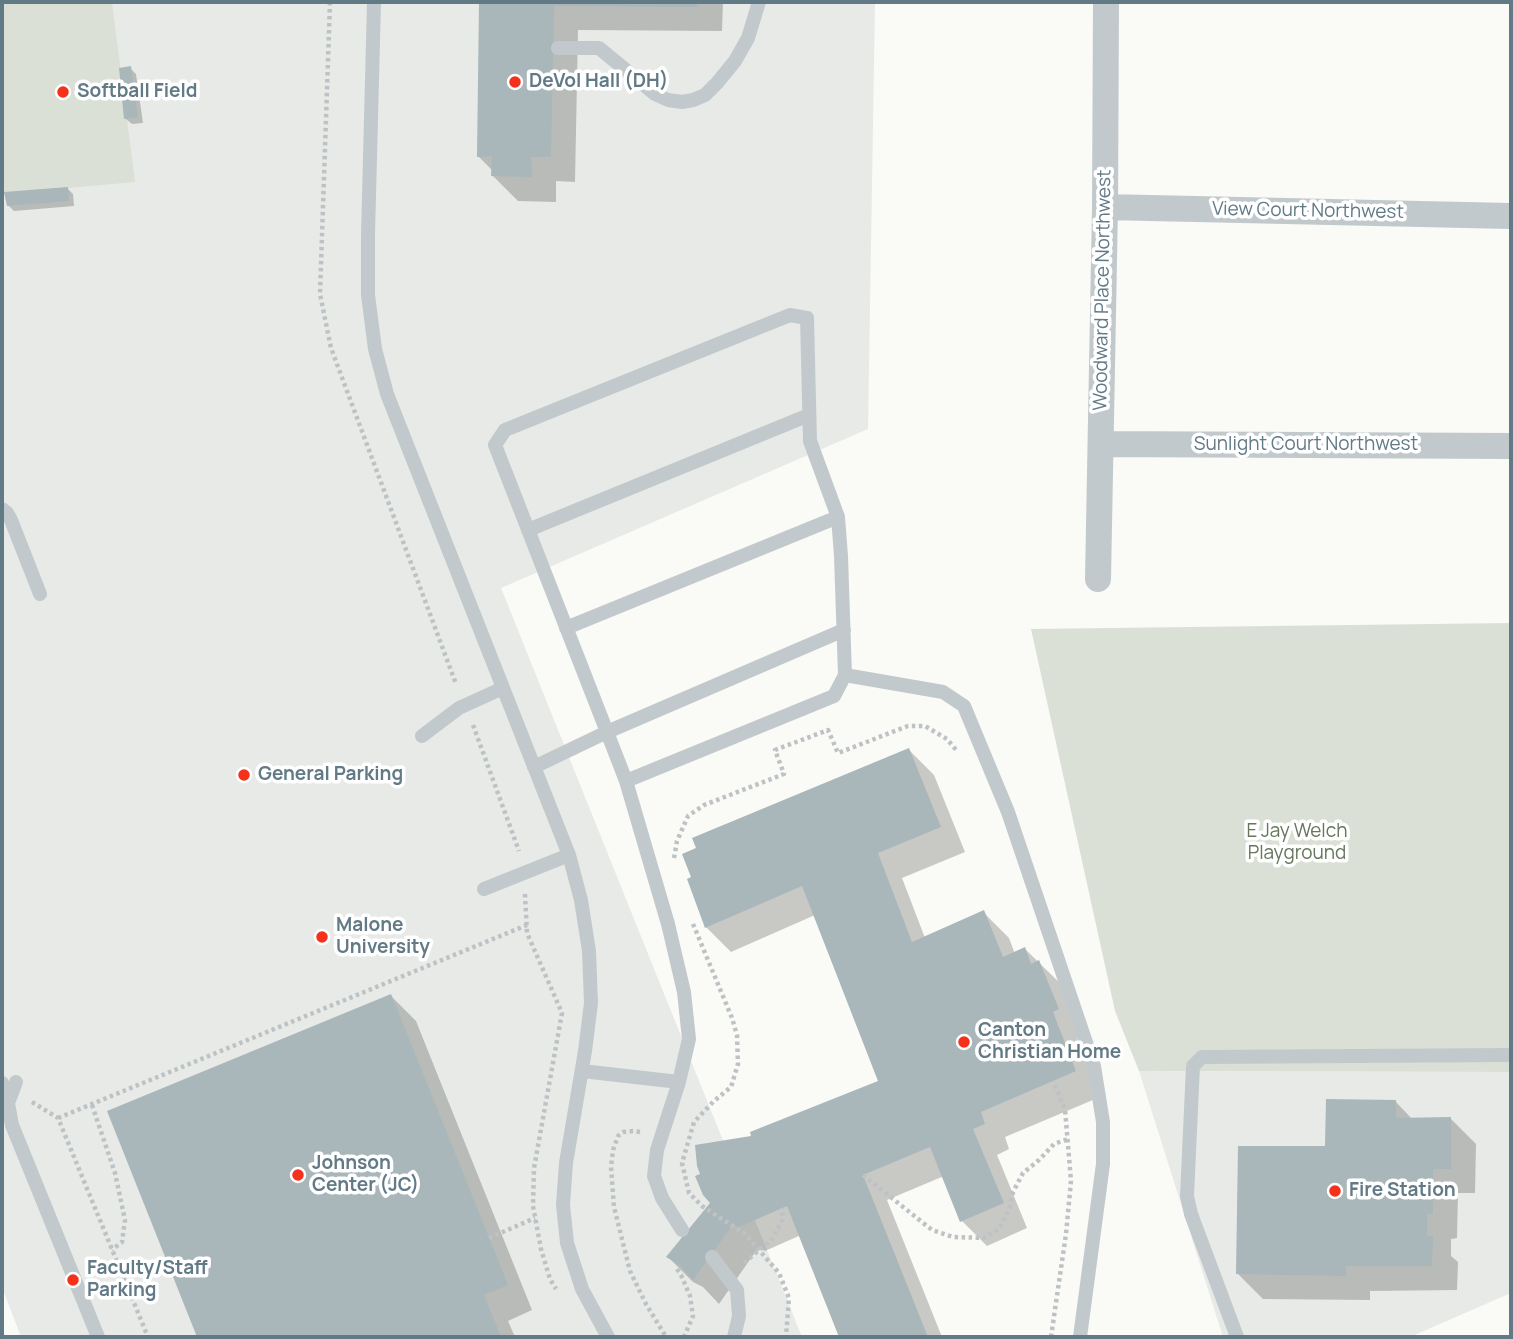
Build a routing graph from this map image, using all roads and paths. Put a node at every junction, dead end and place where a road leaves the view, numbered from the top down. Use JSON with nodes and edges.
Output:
{"nodes":[{"id":1,"x":330,"y":2,"type":"edge"},
{"id":2,"x":374,"y":2,"type":"edge"},
{"id":3,"x":759,"y":2,"type":"edge"},
{"id":4,"x":1106,"y":2,"type":"edge"},
{"id":5,"x":558,"y":48,"type":"dead end"},
{"id":6,"x":1105,"y":207,"type":"junction"},
{"id":7,"x":1511,"y":216,"type":"edge"},
{"id":8,"x":809,"y":415,"type":"junction"},
{"id":9,"x":1101,"y":444,"type":"junction"},
{"id":10,"x":1511,"y":446,"type":"edge"},
{"id":11,"x":2,"y":509,"type":"edge"},
{"id":12,"x":838,"y":517,"type":"junction"},
{"id":13,"x":528,"y":530,"type":"junction"},
{"id":14,"x":1098,"y":579,"type":"dead end"},
{"id":15,"x":40,"y":594,"type":"dead end"},
{"id":16,"x":566,"y":628,"type":"junction"},
{"id":17,"x":844,"y":630,"type":"junction"},
{"id":18,"x":845,"y":675,"type":"junction"},
{"id":19,"x":503,"y":688,"type":"junction"},
{"id":20,"x":465,"y":706,"type":"junction"},
{"id":21,"x":607,"y":733,"type":"junction"},
{"id":22,"x":422,"y":736,"type":"dead end"},
{"id":23,"x":960,"y":755,"type":"dead end"},
{"id":24,"x":534,"y":767,"type":"junction"},
{"id":25,"x":626,"y":781,"type":"junction"},
{"id":26,"x":569,"y":855,"type":"junction"},
{"id":27,"x":677,"y":870,"type":"dead end"},
{"id":28,"x":522,"y":874,"type":"junction"},
{"id":29,"x":484,"y":889,"type":"dead end"},
{"id":30,"x":693,"y":922,"type":"dead end"},
{"id":31,"x":527,"y":925,"type":"junction"},
{"id":32,"x":1511,"y":1055,"type":"edge"},
{"id":33,"x":582,"y":1071,"type":"junction"},
{"id":34,"x":1053,"y":1081,"type":"dead end"},
{"id":35,"x":679,"y":1082,"type":"junction"},
{"id":36,"x":10,"y":1090,"type":"edge"},
{"id":37,"x":92,"y":1105,"type":"junction"},
{"id":38,"x":58,"y":1118,"type":"junction"},
{"id":39,"x":660,"y":1138,"type":"junction"},
{"id":40,"x":1068,"y":1139,"type":"junction"},
{"id":41,"x":863,"y":1175,"type":"dead end"},
{"id":42,"x":782,"y":1208,"type":"dead end"},
{"id":43,"x":536,"y":1218,"type":"junction"},
{"id":44,"x":682,"y":1230,"type":"dead end"},
{"id":45,"x":489,"y":1238,"type":"dead end"},
{"id":46,"x":113,"y":1250,"type":"junction"},
{"id":47,"x":759,"y":1251,"type":"junction"},
{"id":48,"x":712,"y":1256,"type":"dead end"},
{"id":49,"x":677,"y":1269,"type":"dead end"},
{"id":50,"x":727,"y":1277,"type":"junction"},
{"id":51,"x":561,"y":1298,"type":"dead end"},
{"id":52,"x":98,"y":1337,"type":"edge"},
{"id":53,"x":148,"y":1337,"type":"edge"},
{"id":54,"x":608,"y":1337,"type":"edge"},
{"id":55,"x":666,"y":1337,"type":"edge"},
{"id":56,"x":684,"y":1337,"type":"edge"},
{"id":57,"x":734,"y":1337,"type":"edge"},
{"id":58,"x":786,"y":1337,"type":"edge"},
{"id":59,"x":1051,"y":1337,"type":"edge"},
{"id":60,"x":1080,"y":1337,"type":"edge"},
{"id":61,"x":1237,"y":1337,"type":"edge"}],
"edges":[{"from":1,"to":20,"type":"path"},
{"from":2,"to":19,"type":"lane"},
{"from":3,"to":5,"type":"lane"},
{"from":4,"to":6,"type":"street","name":"Woodward Place Northwest"},
{"from":6,"to":7,"type":"street","name":"View Court Northwest"},
{"from":6,"to":9,"type":"street","name":"Woodward Place Northwest"},
{"from":8,"to":12,"type":"lane"},
{"from":8,"to":13,"type":"lane"},
{"from":8,"to":13,"type":"lane"},
{"from":9,"to":10,"type":"street","name":"Sunlight Court Northwest"},
{"from":9,"to":14,"type":"street","name":"Woodward Place Northwest"},
{"from":11,"to":15,"type":"lane"},
{"from":12,"to":16,"type":"lane"},
{"from":12,"to":17,"type":"lane"},
{"from":13,"to":16,"type":"lane"},
{"from":16,"to":21,"type":"lane"},
{"from":17,"to":18,"type":"lane"},
{"from":17,"to":21,"type":"lane"},
{"from":18,"to":25,"type":"lane"},
{"from":18,"to":60,"type":"lane"},
{"from":19,"to":20,"type":"lane"},
{"from":19,"to":24,"type":"lane"},
{"from":20,"to":22,"type":"lane"},
{"from":20,"to":28,"type":"path"},
{"from":21,"to":24,"type":"lane"},
{"from":21,"to":25,"type":"lane"},
{"from":23,"to":27,"type":"path"},
{"from":24,"to":26,"type":"lane"},
{"from":25,"to":35,"type":"lane"},
{"from":26,"to":28,"type":"lane"},
{"from":26,"to":33,"type":"lane"},
{"from":28,"to":29,"type":"lane"},
{"from":28,"to":31,"type":"path"},
{"from":30,"to":47,"type":"path"},
{"from":31,"to":37,"type":"path"},
{"from":31,"to":43,"type":"path"},
{"from":32,"to":61,"type":"lane"},
{"from":33,"to":35,"type":"lane"},
{"from":33,"to":54,"type":"lane"},
{"from":34,"to":40,"type":"path"},
{"from":35,"to":39,"type":"lane"},
{"from":36,"to":38,"type":"path"},
{"from":36,"to":52,"type":"lane"},
{"from":37,"to":38,"type":"path"},
{"from":37,"to":46,"type":"path"},
{"from":38,"to":46,"type":"path"},
{"from":39,"to":44,"type":"lane"},
{"from":39,"to":55,"type":"path"},
{"from":40,"to":41,"type":"path"},
{"from":40,"to":59,"type":"path"},
{"from":42,"to":47,"type":"path"},
{"from":43,"to":45,"type":"path"},
{"from":43,"to":51,"type":"path"},
{"from":46,"to":53,"type":"path"},
{"from":47,"to":50,"type":"path"},
{"from":47,"to":58,"type":"path"},
{"from":48,"to":50,"type":"lane"},
{"from":49,"to":56,"type":"path"},
{"from":50,"to":57,"type":"lane"}]}
